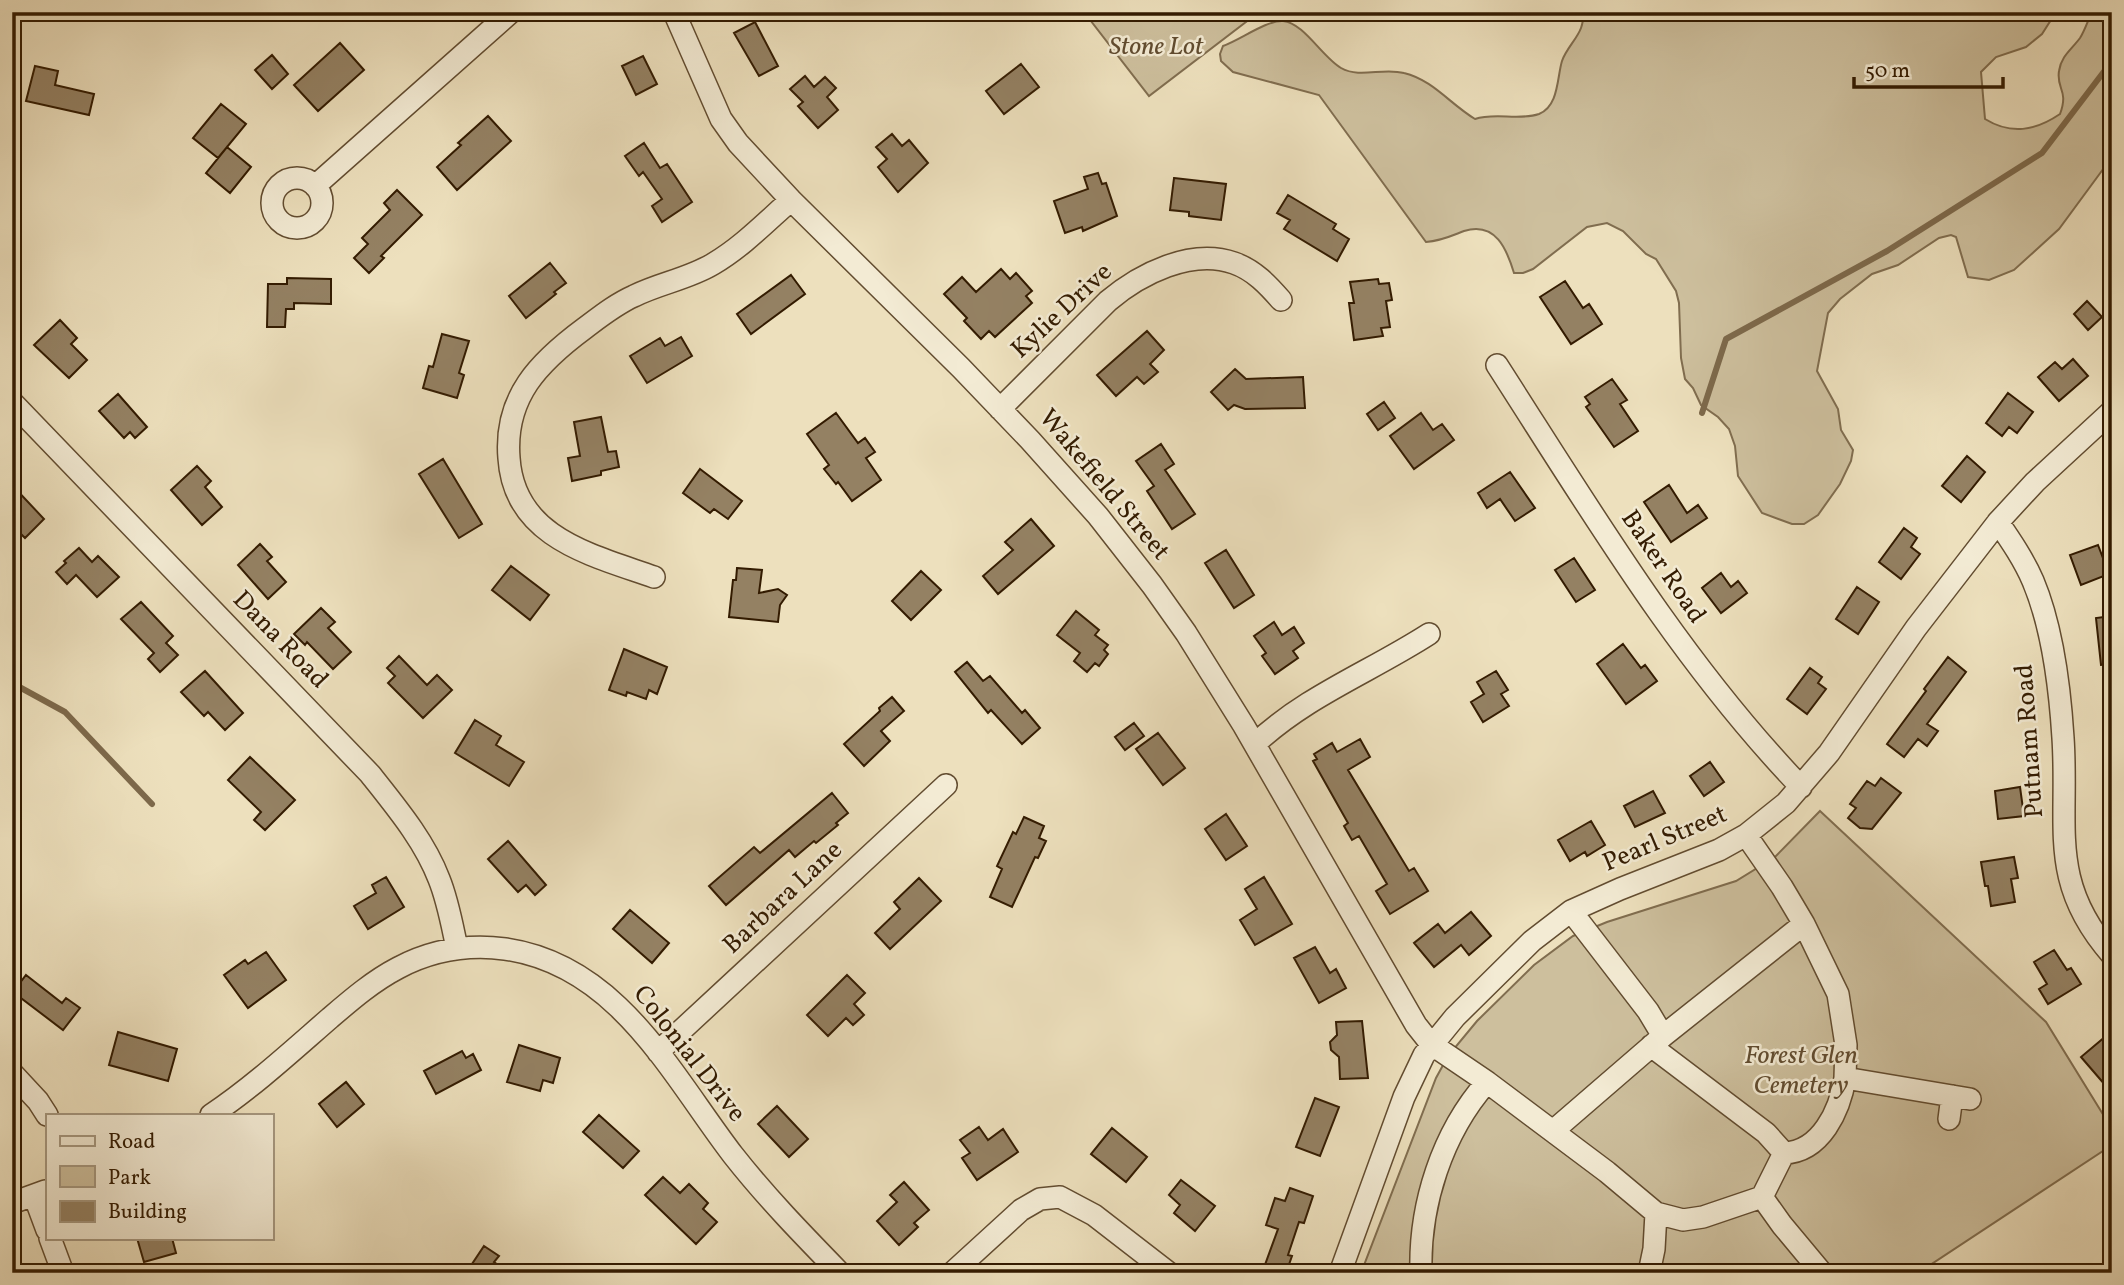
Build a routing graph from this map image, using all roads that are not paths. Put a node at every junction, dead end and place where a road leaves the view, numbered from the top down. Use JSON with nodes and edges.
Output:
{"nodes":[{"id":1,"x":511,"y":12,"type":"edge"},
{"id":2,"x":674,"y":12,"type":"edge"},
{"id":3,"x":315,"y":186,"type":"dead end"},
{"id":4,"x":791,"y":200,"type":"junction"},
{"id":5,"x":1281,"y":300,"type":"dead end"},
{"id":6,"x":1497,"y":365,"type":"dead end"},
{"id":7,"x":12,"y":402,"type":"edge"},
{"id":8,"x":1000,"y":409,"type":"junction"},
{"id":9,"x":2112,"y":411,"type":"edge"},
{"id":10,"x":1998,"y":522,"type":"junction"},
{"id":11,"x":654,"y":577,"type":"dead end"},
{"id":12,"x":1429,"y":634,"type":"dead end"},
{"id":13,"x":1255,"y":744,"type":"junction"},
{"id":14,"x":946,"y":785,"type":"dead end"},
{"id":15,"x":1801,"y":787,"type":"junction"},
{"id":16,"x":1746,"y":835,"type":"junction"},
{"id":17,"x":1571,"y":911,"type":"junction"},
{"id":18,"x":1804,"y":924,"type":"junction"},
{"id":19,"x":457,"y":948,"type":"junction"},
{"id":20,"x":2112,"y":956,"type":"edge"},
{"id":21,"x":1657,"y":1041,"type":"junction"},
{"id":22,"x":1431,"y":1044,"type":"junction"},
{"id":23,"x":658,"y":1052,"type":"junction"},
{"id":24,"x":12,"y":1073,"type":"edge"},
{"id":25,"x":1845,"y":1077,"type":"junction"},
{"id":26,"x":1487,"y":1082,"type":"junction"},
{"id":27,"x":46,"y":1114,"type":"edge"},
{"id":28,"x":212,"y":1114,"type":"edge"},
{"id":29,"x":1949,"y":1119,"type":"dead end"},
{"id":30,"x":1553,"y":1131,"type":"junction"},
{"id":31,"x":1784,"y":1153,"type":"junction"},
{"id":32,"x":41,"y":1192,"type":"edge"},
{"id":33,"x":1762,"y":1197,"type":"junction"},
{"id":34,"x":12,"y":1203,"type":"edge"},
{"id":35,"x":1656,"y":1213,"type":"junction"},
{"id":36,"x":46,"y":1224,"type":"edge"},
{"id":37,"x":51,"y":1240,"type":"edge"},
{"id":38,"x":63,"y":1273,"type":"edge"},
{"id":39,"x":840,"y":1273,"type":"edge"},
{"id":40,"x":952,"y":1273,"type":"edge"},
{"id":41,"x":1169,"y":1273,"type":"edge"},
{"id":42,"x":1340,"y":1273,"type":"edge"},
{"id":43,"x":1421,"y":1273,"type":"edge"},
{"id":44,"x":1649,"y":1273,"type":"edge"},
{"id":45,"x":1822,"y":1273,"type":"edge"}],
"edges":[{"from":1,"to":3,"type":"street"},
{"from":2,"to":4,"type":"street","name":"Wakefield Street"},
{"from":4,"to":8,"type":"street","name":"Wakefield Street"},
{"from":4,"to":11,"type":"street"},
{"from":5,"to":8,"type":"street","name":"Kylie Drive"},
{"from":6,"to":15,"type":"street","name":"Baker Road"},
{"from":7,"to":19,"type":"street","name":"Dana Road"},
{"from":8,"to":13,"type":"street","name":"Wakefield Street"},
{"from":9,"to":10,"type":"street","name":"Pearl Street"},
{"from":10,"to":15,"type":"street","name":"Pearl Street"},
{"from":10,"to":20,"type":"street","name":"Putnam Road"},
{"from":12,"to":13,"type":"street"},
{"from":13,"to":22,"type":"street","name":"Wakefield Street"},
{"from":14,"to":23,"type":"street","name":"Barbara Lane"},
{"from":15,"to":16,"type":"street","name":"Pearl Street"},
{"from":16,"to":17,"type":"street","name":"Pearl Street"},
{"from":16,"to":18,"type":"street"},
{"from":17,"to":21,"type":"street"},
{"from":17,"to":22,"type":"street","name":"Pearl Street"},
{"from":18,"to":21,"type":"street"},
{"from":18,"to":25,"type":"street"},
{"from":19,"to":23,"type":"street","name":"Colonial Drive"},
{"from":19,"to":28,"type":"street","name":"Colonial Drive"},
{"from":21,"to":30,"type":"street"},
{"from":21,"to":31,"type":"street"},
{"from":22,"to":26,"type":"street","name":"Wakefield Street"},
{"from":22,"to":42,"type":"street","name":"Pearl Street"},
{"from":23,"to":39,"type":"street","name":"Colonial Drive"},
{"from":24,"to":27,"type":"street"},
{"from":25,"to":29,"type":"street"},
{"from":25,"to":31,"type":"street"},
{"from":26,"to":30,"type":"street","name":"Wakefield Street"},
{"from":26,"to":43,"type":"street"},
{"from":30,"to":35,"type":"street","name":"Wakefield Street"},
{"from":31,"to":33,"type":"street"},
{"from":32,"to":34,"type":"street"},
{"from":32,"to":36,"type":"street"},
{"from":33,"to":35,"type":"street"},
{"from":33,"to":45,"type":"street"},
{"from":35,"to":44,"type":"street"},
{"from":37,"to":38,"type":"street"},
{"from":40,"to":41,"type":"street"}]}
